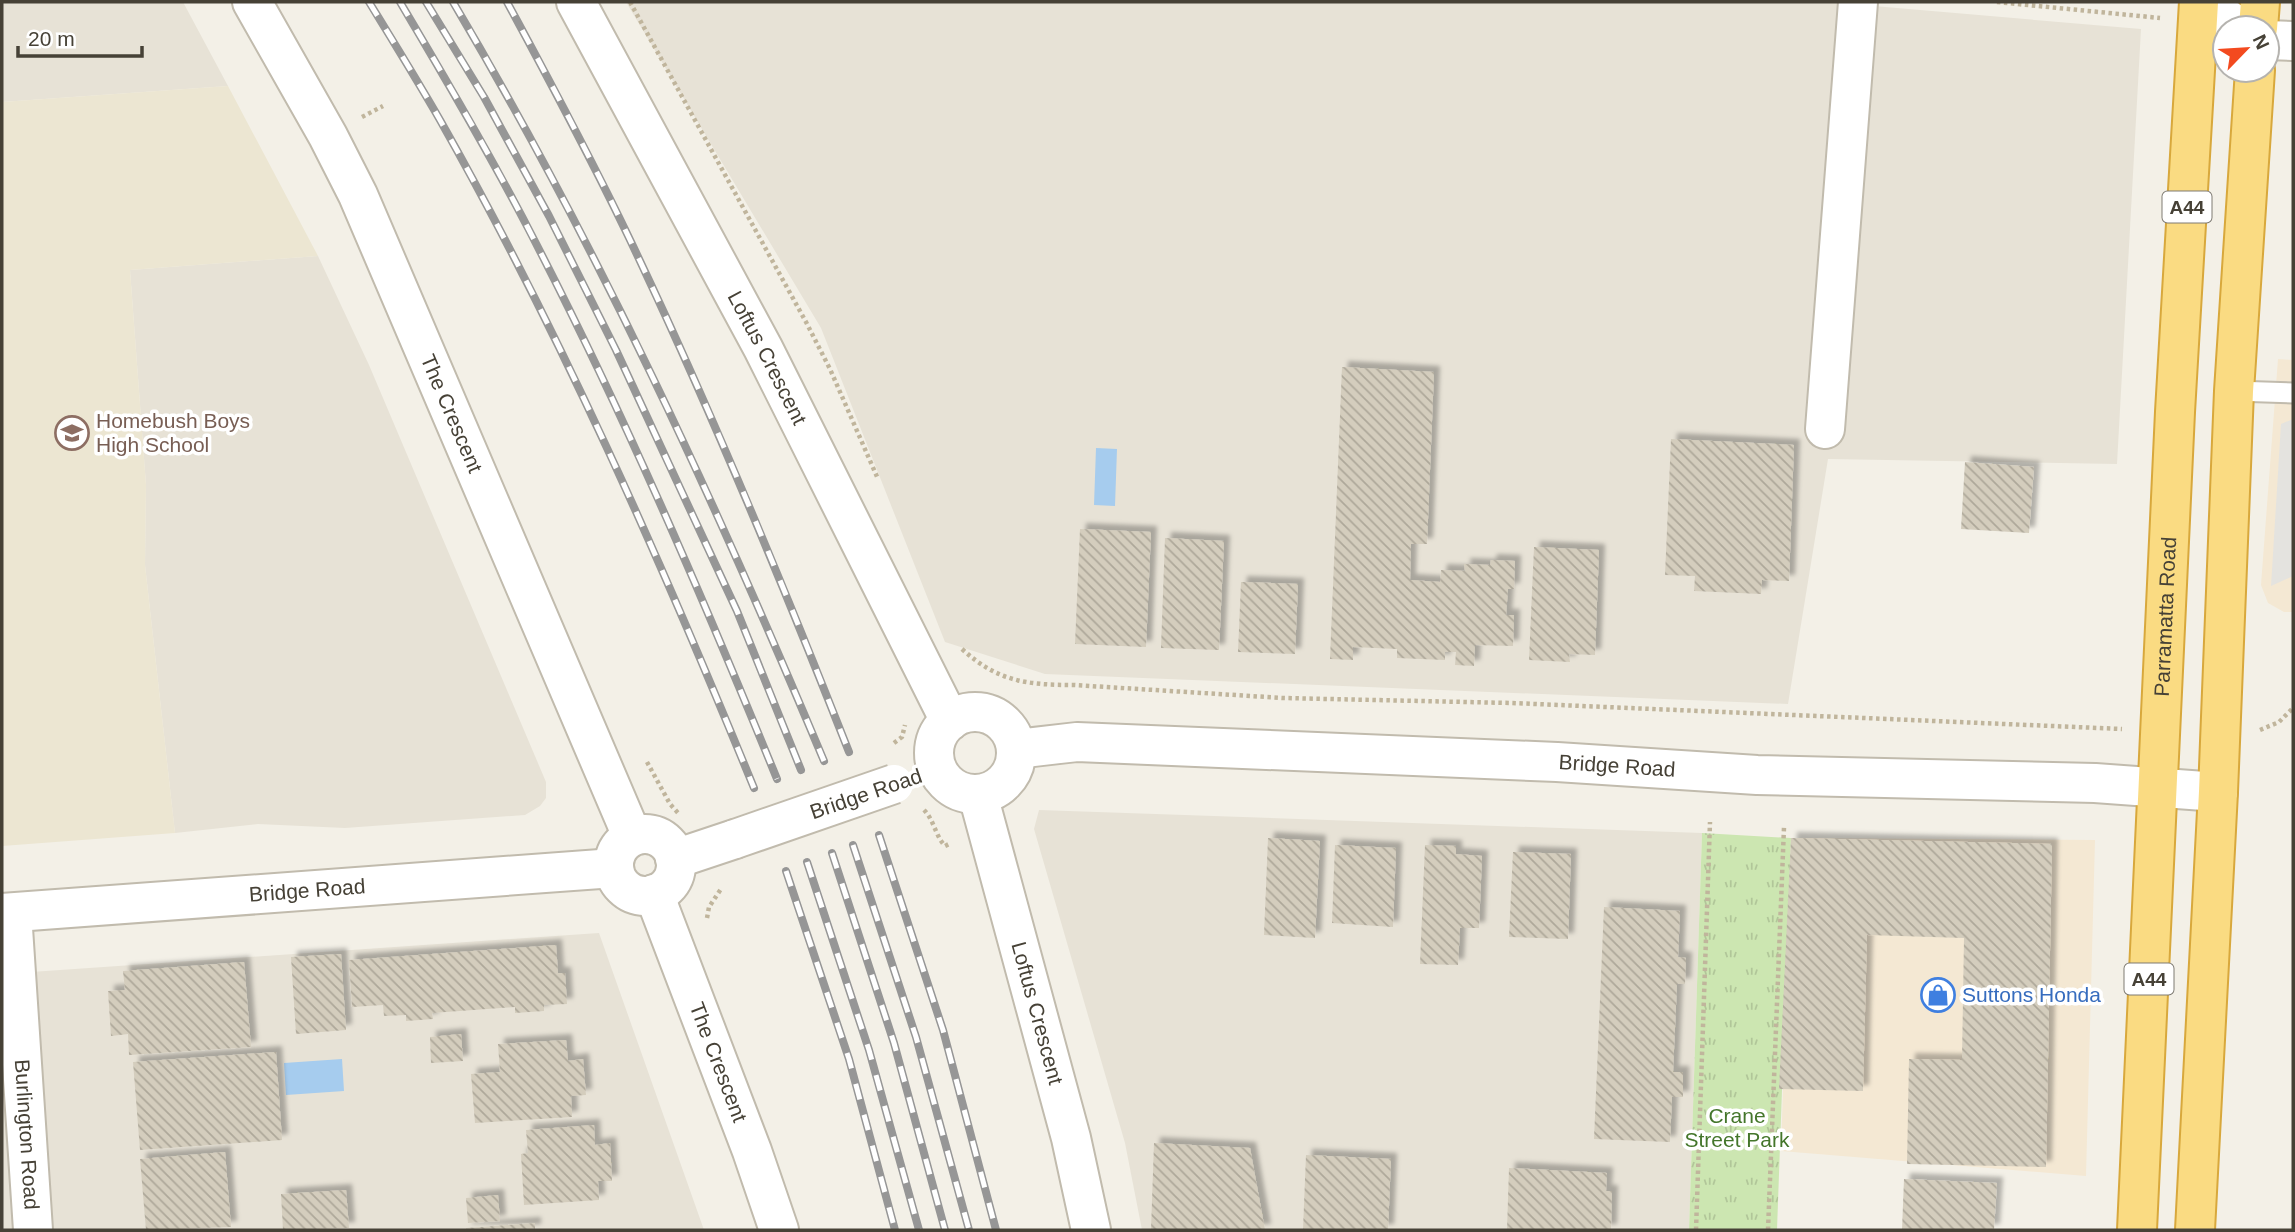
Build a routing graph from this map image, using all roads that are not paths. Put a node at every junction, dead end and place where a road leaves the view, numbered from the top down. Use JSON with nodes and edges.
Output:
{"nodes":[{"id":1,"x":252,"y":2,"type":"edge"},
{"id":2,"x":576,"y":2,"type":"edge"},
{"id":3,"x":1857,"y":2,"type":"edge"},
{"id":4,"x":2200,"y":2,"type":"edge"},
{"id":5,"x":2219,"y":14,"type":"edge"},
{"id":6,"x":2254,"y":84,"type":"edge"},
{"id":7,"x":2234,"y":390,"type":"junction"},
{"id":8,"x":2293,"y":393,"type":"edge"},
{"id":9,"x":1825,"y":429,"type":"dead end"},
{"id":10,"x":950,"y":721,"type":"junction"},
{"id":11,"x":1016,"y":749,"type":"junction"},
{"id":12,"x":936,"y":769,"type":"junction"},
{"id":13,"x":2157,"y":786,"type":"junction"},
{"id":14,"x":2218,"y":792,"type":"junction"},
{"id":15,"x":978,"y":795,"type":"junction"},
{"id":16,"x":623,"y":852,"type":"junction"},
{"id":17,"x":676,"y":859,"type":"junction"},
{"id":18,"x":654,"y":894,"type":"junction"},
{"id":19,"x":7,"y":913,"type":"edge"},
{"id":20,"x":33,"y":1230,"type":"edge"},
{"id":21,"x":779,"y":1230,"type":"edge"},
{"id":22,"x":1091,"y":1230,"type":"edge"},
{"id":23,"x":2137,"y":1230,"type":"edge"},
{"id":24,"x":2195,"y":1230,"type":"edge"}],
"edges":[{"from":1,"to":16,"type":"street","name":"The Crescent"},
{"from":2,"to":10,"type":"street","name":"Loftus Crescent"},
{"from":3,"to":9,"type":"street"},
{"from":4,"to":5,"type":"street"},
{"from":4,"to":13,"type":"highway","name":"Parramatta Road","number":"A44"},
{"from":6,"to":7,"type":"highway"},
{"from":7,"to":8,"type":"lane"},
{"from":7,"to":14,"type":"highway"},
{"from":10,"to":11,"type":"street"},
{"from":10,"to":12,"type":"street"},
{"from":11,"to":13,"type":"street","name":"Bridge Road"},
{"from":11,"to":15,"type":"street"},
{"from":12,"to":15,"type":"street"},
{"from":12,"to":17,"type":"street","name":"Bridge Road","bridge":true},
{"from":13,"to":14,"type":"street","name":"Bridge Road"},
{"from":13,"to":23,"type":"highway","name":"Parramatta Road","number":"A44"},
{"from":14,"to":24,"type":"highway"},
{"from":15,"to":22,"type":"street","name":"Loftus Crescent"},
{"from":16,"to":17,"type":"street"},
{"from":16,"to":18,"type":"street"},
{"from":16,"to":19,"type":"street","name":"Bridge Road"},
{"from":17,"to":18,"type":"street"},
{"from":18,"to":21,"type":"street","name":"The Crescent"},
{"from":19,"to":20,"type":"street","name":"Burlington Road"}]}
